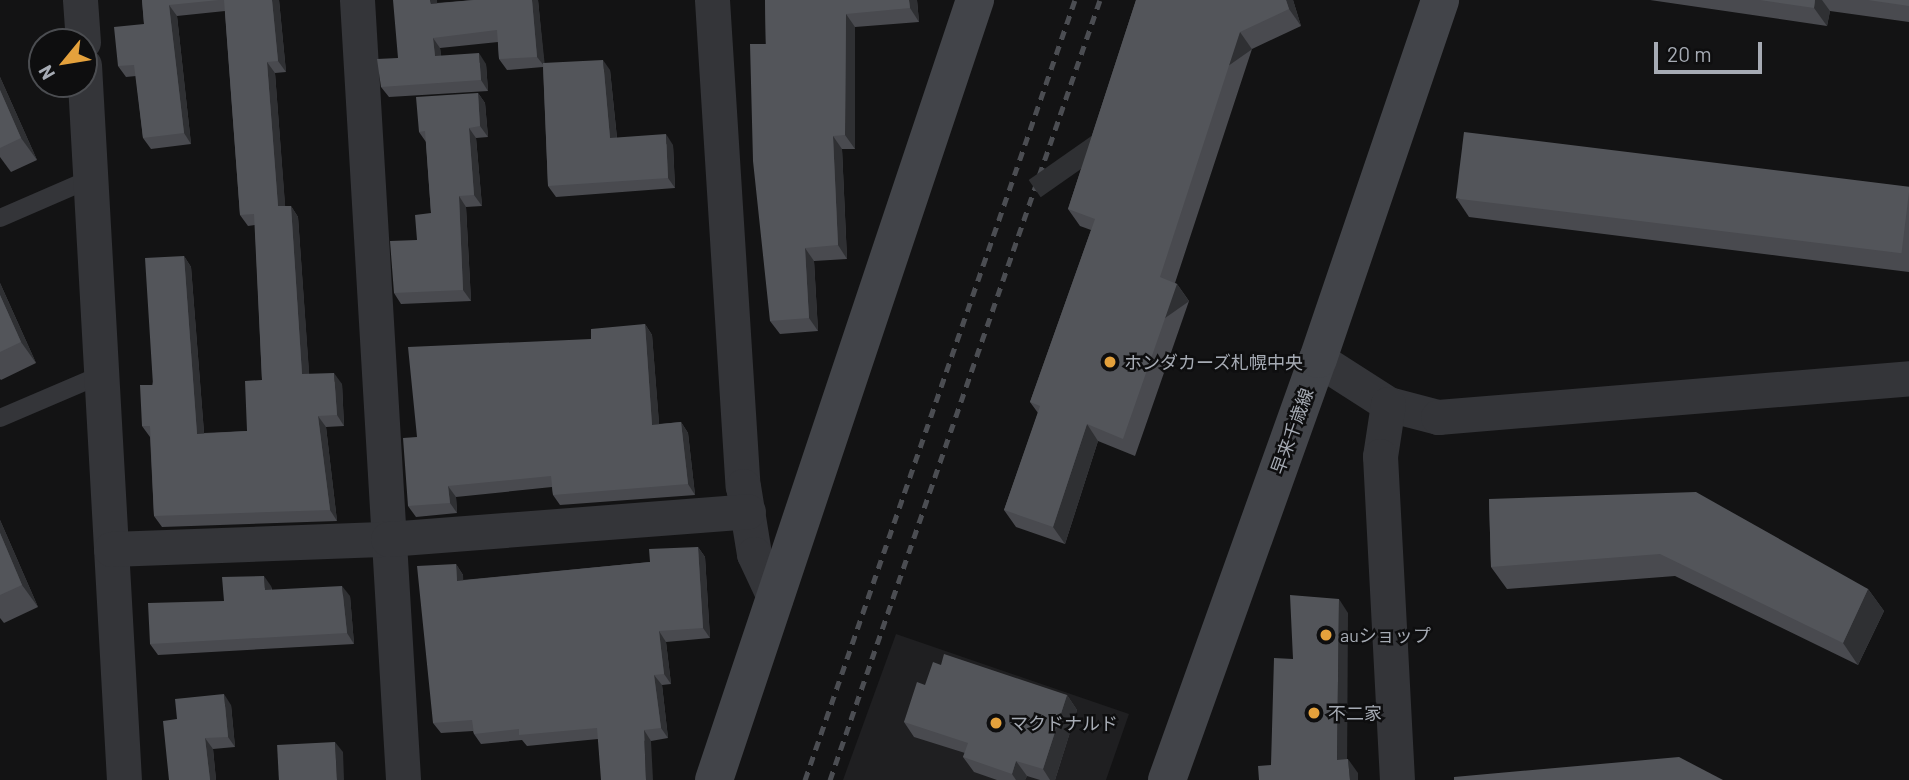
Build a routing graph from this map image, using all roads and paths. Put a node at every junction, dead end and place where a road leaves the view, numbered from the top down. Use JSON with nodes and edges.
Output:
{"nodes":[{"id":1,"x":80,"y":0,"type":"edge"},
{"id":2,"x":357,"y":0,"type":"edge"},
{"id":3,"x":712,"y":0,"type":"edge"},
{"id":4,"x":975,"y":0,"type":"edge"},
{"id":5,"x":1440,"y":0,"type":"edge"},
{"id":6,"x":82,"y":28,"type":"edge"},
{"id":7,"x":86,"y":98,"type":"edge"},
{"id":8,"x":90,"y":179,"type":"junction"},
{"id":9,"x":0,"y":218,"type":"edge"},
{"id":10,"x":1318,"y":359,"type":"junction"},
{"id":11,"x":101,"y":375,"type":"junction"},
{"id":12,"x":1909,"y":378,"type":"edge"},
{"id":13,"x":1388,"y":404,"type":"junction"},
{"id":14,"x":0,"y":418,"type":"edge"},
{"id":15,"x":748,"y":511,"type":"junction"},
{"id":16,"x":388,"y":539,"type":"junction"},
{"id":17,"x":111,"y":549,"type":"junction"},
{"id":18,"x":775,"y":599,"type":"junction"},
{"id":19,"x":124,"y":780,"type":"edge"},
{"id":20,"x":403,"y":780,"type":"edge"},
{"id":21,"x":714,"y":780,"type":"edge"},
{"id":22,"x":1167,"y":780,"type":"edge"},
{"id":23,"x":1397,"y":780,"type":"edge"}],
"edges":[{"from":1,"to":6,"type":"street"},
{"from":2,"to":16,"type":"street"},
{"from":3,"to":15,"type":"street"},
{"from":4,"to":18,"type":"main road"},
{"from":5,"to":10,"type":"main road","name":"早来千歳線"},
{"from":7,"to":8,"type":"street"},
{"from":8,"to":9,"type":"lane"},
{"from":8,"to":11,"type":"street"},
{"from":10,"to":13,"type":"street"},
{"from":10,"to":22,"type":"main road","name":"早来千歳線"},
{"from":11,"to":14,"type":"lane"},
{"from":11,"to":17,"type":"street"},
{"from":12,"to":13,"type":"street"},
{"from":13,"to":23,"type":"street"},
{"from":15,"to":16,"type":"street"},
{"from":15,"to":18,"type":"street"},
{"from":16,"to":17,"type":"street"},
{"from":16,"to":20,"type":"street"},
{"from":17,"to":19,"type":"street"},
{"from":18,"to":21,"type":"main road"}]}
